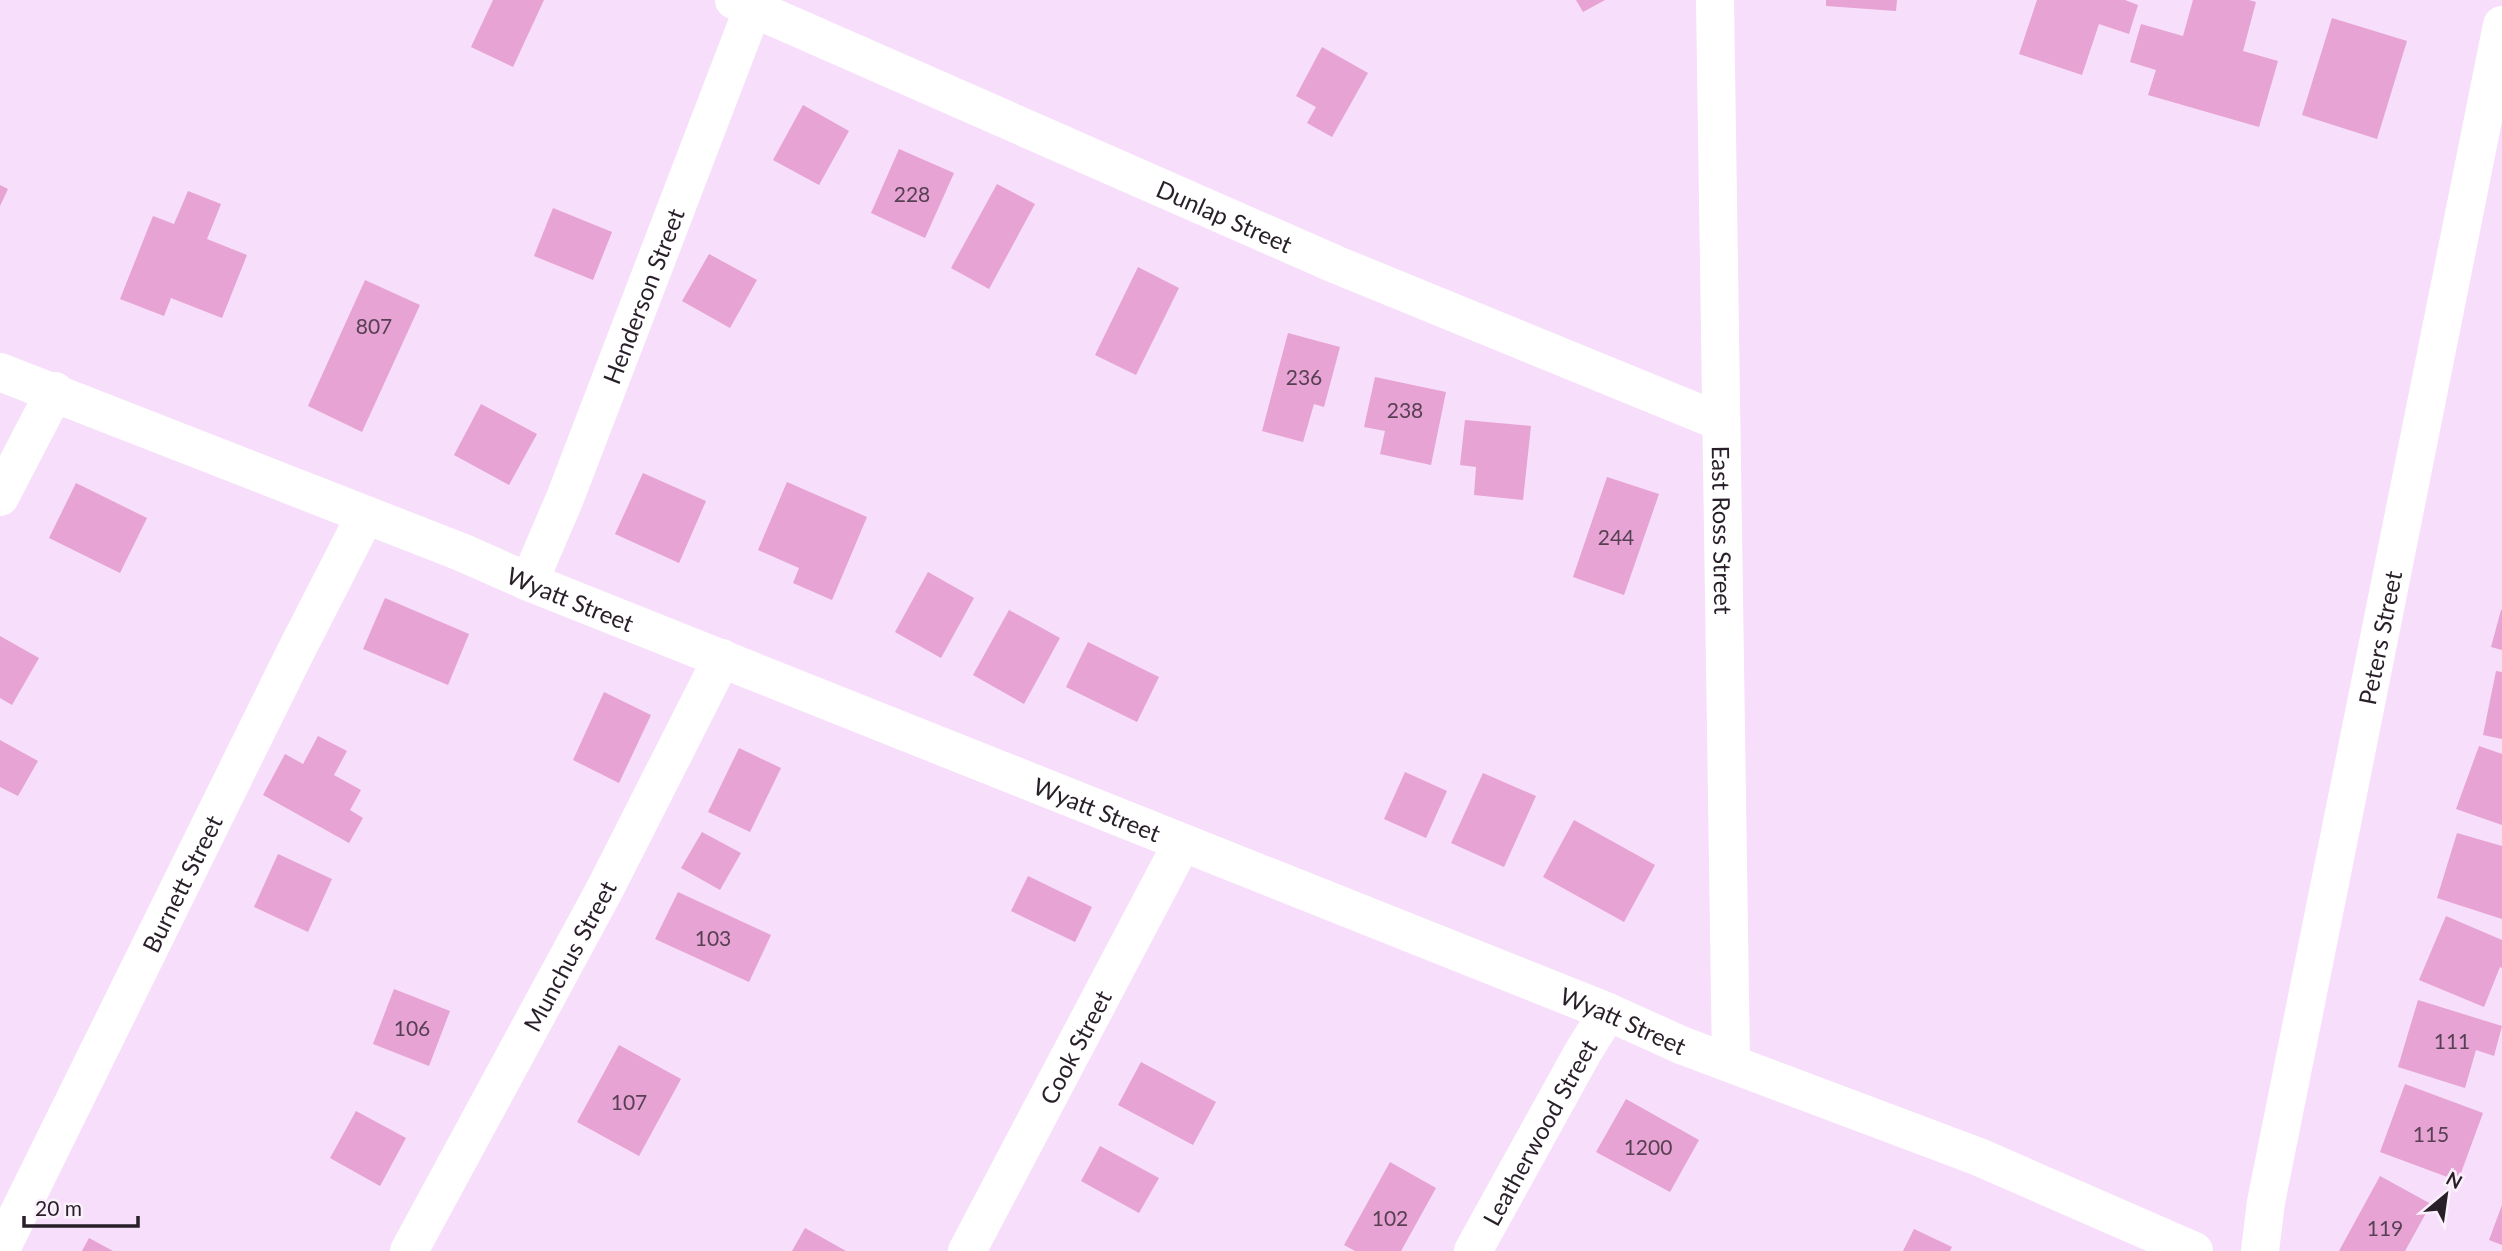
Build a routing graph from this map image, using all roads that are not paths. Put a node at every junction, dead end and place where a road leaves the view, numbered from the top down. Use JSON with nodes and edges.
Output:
{"nodes":[{"id":1,"x":1715,"y":0,"type":"edge"},
{"id":2,"x":743,"y":4,"type":"edge"},
{"id":3,"x":2502,"y":25,"type":"edge"},
{"id":4,"x":0,"y":372,"type":"edge"},
{"id":5,"x":55,"y":391,"type":"junction"},
{"id":6,"x":1721,"y":422,"type":"junction"},
{"id":7,"x":0,"y":497,"type":"edge"},
{"id":8,"x":365,"y":516,"type":"junction"},
{"id":9,"x":529,"y":582,"type":"junction"},
{"id":10,"x":722,"y":658,"type":"junction"},
{"id":11,"x":1182,"y":843,"type":"junction"},
{"id":12,"x":1608,"y":1012,"type":"junction"},
{"id":13,"x":1731,"y":1062,"type":"junction"},
{"id":14,"x":0,"y":1251,"type":"edge"},
{"id":15,"x":409,"y":1251,"type":"edge"},
{"id":16,"x":967,"y":1251,"type":"edge"},
{"id":17,"x":1473,"y":1251,"type":"edge"},
{"id":18,"x":2194,"y":1251,"type":"edge"},
{"id":19,"x":2260,"y":1251,"type":"edge"}],
"edges":[{"from":1,"to":6,"type":"street","name":"East Ross Street"},
{"from":2,"to":6,"type":"street","name":"Dunlap Street"},
{"from":2,"to":9,"type":"street","name":"Henderson Street"},
{"from":3,"to":19,"type":"street","name":"Peters Street"},
{"from":4,"to":5,"type":"street","name":"Wyatt Street"},
{"from":5,"to":7,"type":"street"},
{"from":5,"to":8,"type":"street","name":"Wyatt Street"},
{"from":6,"to":13,"type":"street","name":"East Ross Street"},
{"from":8,"to":9,"type":"street","name":"Wyatt Street"},
{"from":8,"to":14,"type":"street","name":"Burnett Street"},
{"from":9,"to":10,"type":"street","name":"Wyatt Street"},
{"from":10,"to":11,"type":"street","name":"Wyatt Street"},
{"from":10,"to":15,"type":"street","name":"Munchus Street"},
{"from":11,"to":12,"type":"street","name":"Wyatt Street"},
{"from":11,"to":16,"type":"street","name":"Cook Street"},
{"from":12,"to":13,"type":"street","name":"Wyatt Street"},
{"from":12,"to":17,"type":"street","name":"Leatherwood Street"},
{"from":13,"to":18,"type":"street","name":"Wyatt Street"}]}
